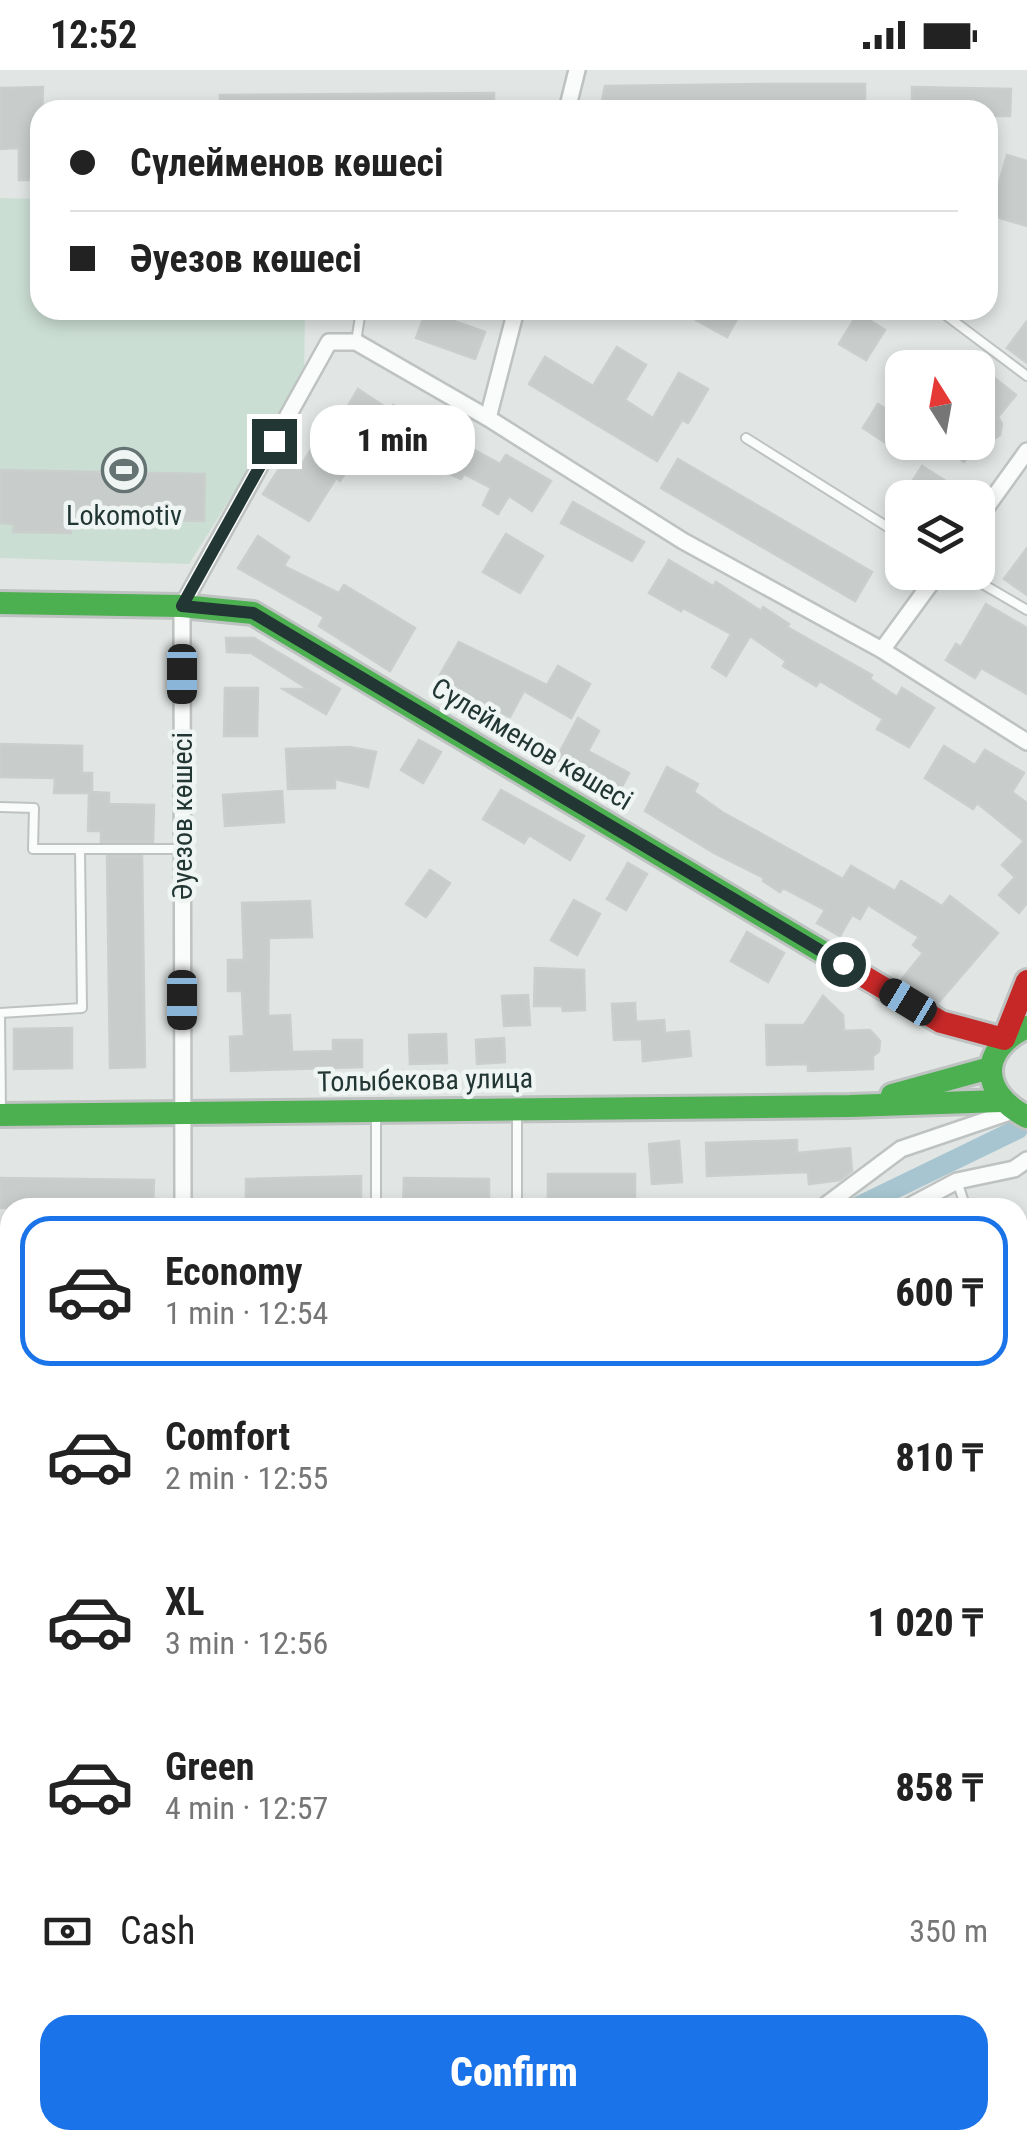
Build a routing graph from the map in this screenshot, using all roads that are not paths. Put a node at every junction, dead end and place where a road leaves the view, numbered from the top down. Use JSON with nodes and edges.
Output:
{"nodes":[{"id":1,"x":577,"y":70,"type":"edge"},
{"id":2,"x":570,"y":100,"type":"edge"},
{"id":3,"x":360,"y":320,"type":"edge"},
{"id":4,"x":513,"y":320,"type":"edge"},
{"id":5,"x":952,"y":320,"type":"edge"},
{"id":6,"x":356,"y":342,"type":"junction"},
{"id":7,"x":1027,"y":376,"type":"edge"},
{"id":8,"x":488,"y":418,"type":"junction"},
{"id":9,"x":746,"y":438,"type":"dead end"},
{"id":10,"x":1027,"y":451,"type":"edge"},
{"id":11,"x":995,"y":495,"type":"edge"},
{"id":12,"x":885,"y":525,"type":"edge"},
{"id":13,"x":926,"y":590,"type":"edge"},
{"id":14,"x":993,"y":590,"type":"edge"},
{"id":15,"x":0,"y":602,"type":"edge"},
{"id":16,"x":182,"y":606,"type":"junction"},
{"id":17,"x":1027,"y":610,"type":"edge"},
{"id":18,"x":882,"y":650,"type":"junction"},
{"id":19,"x":1026,"y":739,"type":"edge"},
{"id":20,"x":0,"y":807,"type":"edge"},
{"id":21,"x":80,"y":849,"type":"junction"},
{"id":22,"x":182,"y":849,"type":"junction"},
{"id":23,"x":1027,"y":981,"type":"edge"},
{"id":24,"x":1027,"y":1028,"type":"edge"},
{"id":25,"x":1004,"y":1039,"type":"junction"},
{"id":26,"x":990,"y":1068,"type":"junction"},
{"id":27,"x":850,"y":1106,"type":"junction"},
{"id":28,"x":376,"y":1110,"type":"junction"},
{"id":29,"x":517,"y":1110,"type":"junction"},
{"id":30,"x":1013,"y":1110,"type":"edge"},
{"id":31,"x":182,"y":1113,"type":"junction"},
{"id":32,"x":0,"y":1115,"type":"edge"},
{"id":33,"x":1027,"y":1160,"type":"edge"},
{"id":34,"x":956,"y":1181,"type":"junction"},
{"id":35,"x":183,"y":1198,"type":"edge"},
{"id":36,"x":376,"y":1198,"type":"edge"},
{"id":37,"x":517,"y":1198,"type":"edge"},
{"id":38,"x":835,"y":1198,"type":"edge"},
{"id":39,"x":925,"y":1198,"type":"edge"},
{"id":40,"x":962,"y":1198,"type":"edge"}],
"edges":[{"from":1,"to":2,"type":"street"},
{"from":3,"to":6,"type":"lane"},
{"from":4,"to":8,"type":"street"},
{"from":5,"to":7,"type":"lane"},
{"from":6,"to":8,"type":"street"},
{"from":6,"to":16,"type":"street","name":"Әуезов көшесі"},
{"from":8,"to":18,"type":"street"},
{"from":9,"to":12,"type":"lane"},
{"from":10,"to":11,"type":"street"},
{"from":13,"to":18,"type":"street"},
{"from":14,"to":17,"type":"lane"},
{"from":15,"to":16,"type":"main road","name":"Сүлейменов көшесі"},
{"from":16,"to":22,"type":"street","name":"Әуезов көшесі"},
{"from":16,"to":25,"type":"main road","name":"Сүлейменов көшесі"},
{"from":18,"to":19,"type":"street"},
{"from":20,"to":21,"type":"lane"},
{"from":21,"to":22,"type":"lane"},
{"from":21,"to":32,"type":"lane"},
{"from":22,"to":31,"type":"street","name":"Әуезов көшесі"},
{"from":23,"to":25,"type":"main road"},
{"from":24,"to":25,"type":"main road"},
{"from":25,"to":26,"type":"main road"},
{"from":26,"to":27,"type":"main road"},
{"from":26,"to":30,"type":"main road"},
{"from":27,"to":29,"type":"main road","name":"Толыбекова улица"},
{"from":27,"to":30,"type":"main road"},
{"from":28,"to":29,"type":"main road","name":"Толыбекова улица"},
{"from":28,"to":31,"type":"main road","name":"Толыбекова улица"},
{"from":28,"to":36,"type":"lane"},
{"from":29,"to":37,"type":"lane"},
{"from":30,"to":38,"type":"street"},
{"from":31,"to":32,"type":"main road","name":"Толыбекова улица"},
{"from":31,"to":35,"type":"street","name":"Әуезов көшесі"},
{"from":33,"to":34,"type":"street"},
{"from":34,"to":39,"type":"street"},
{"from":34,"to":40,"type":"lane"}]}
